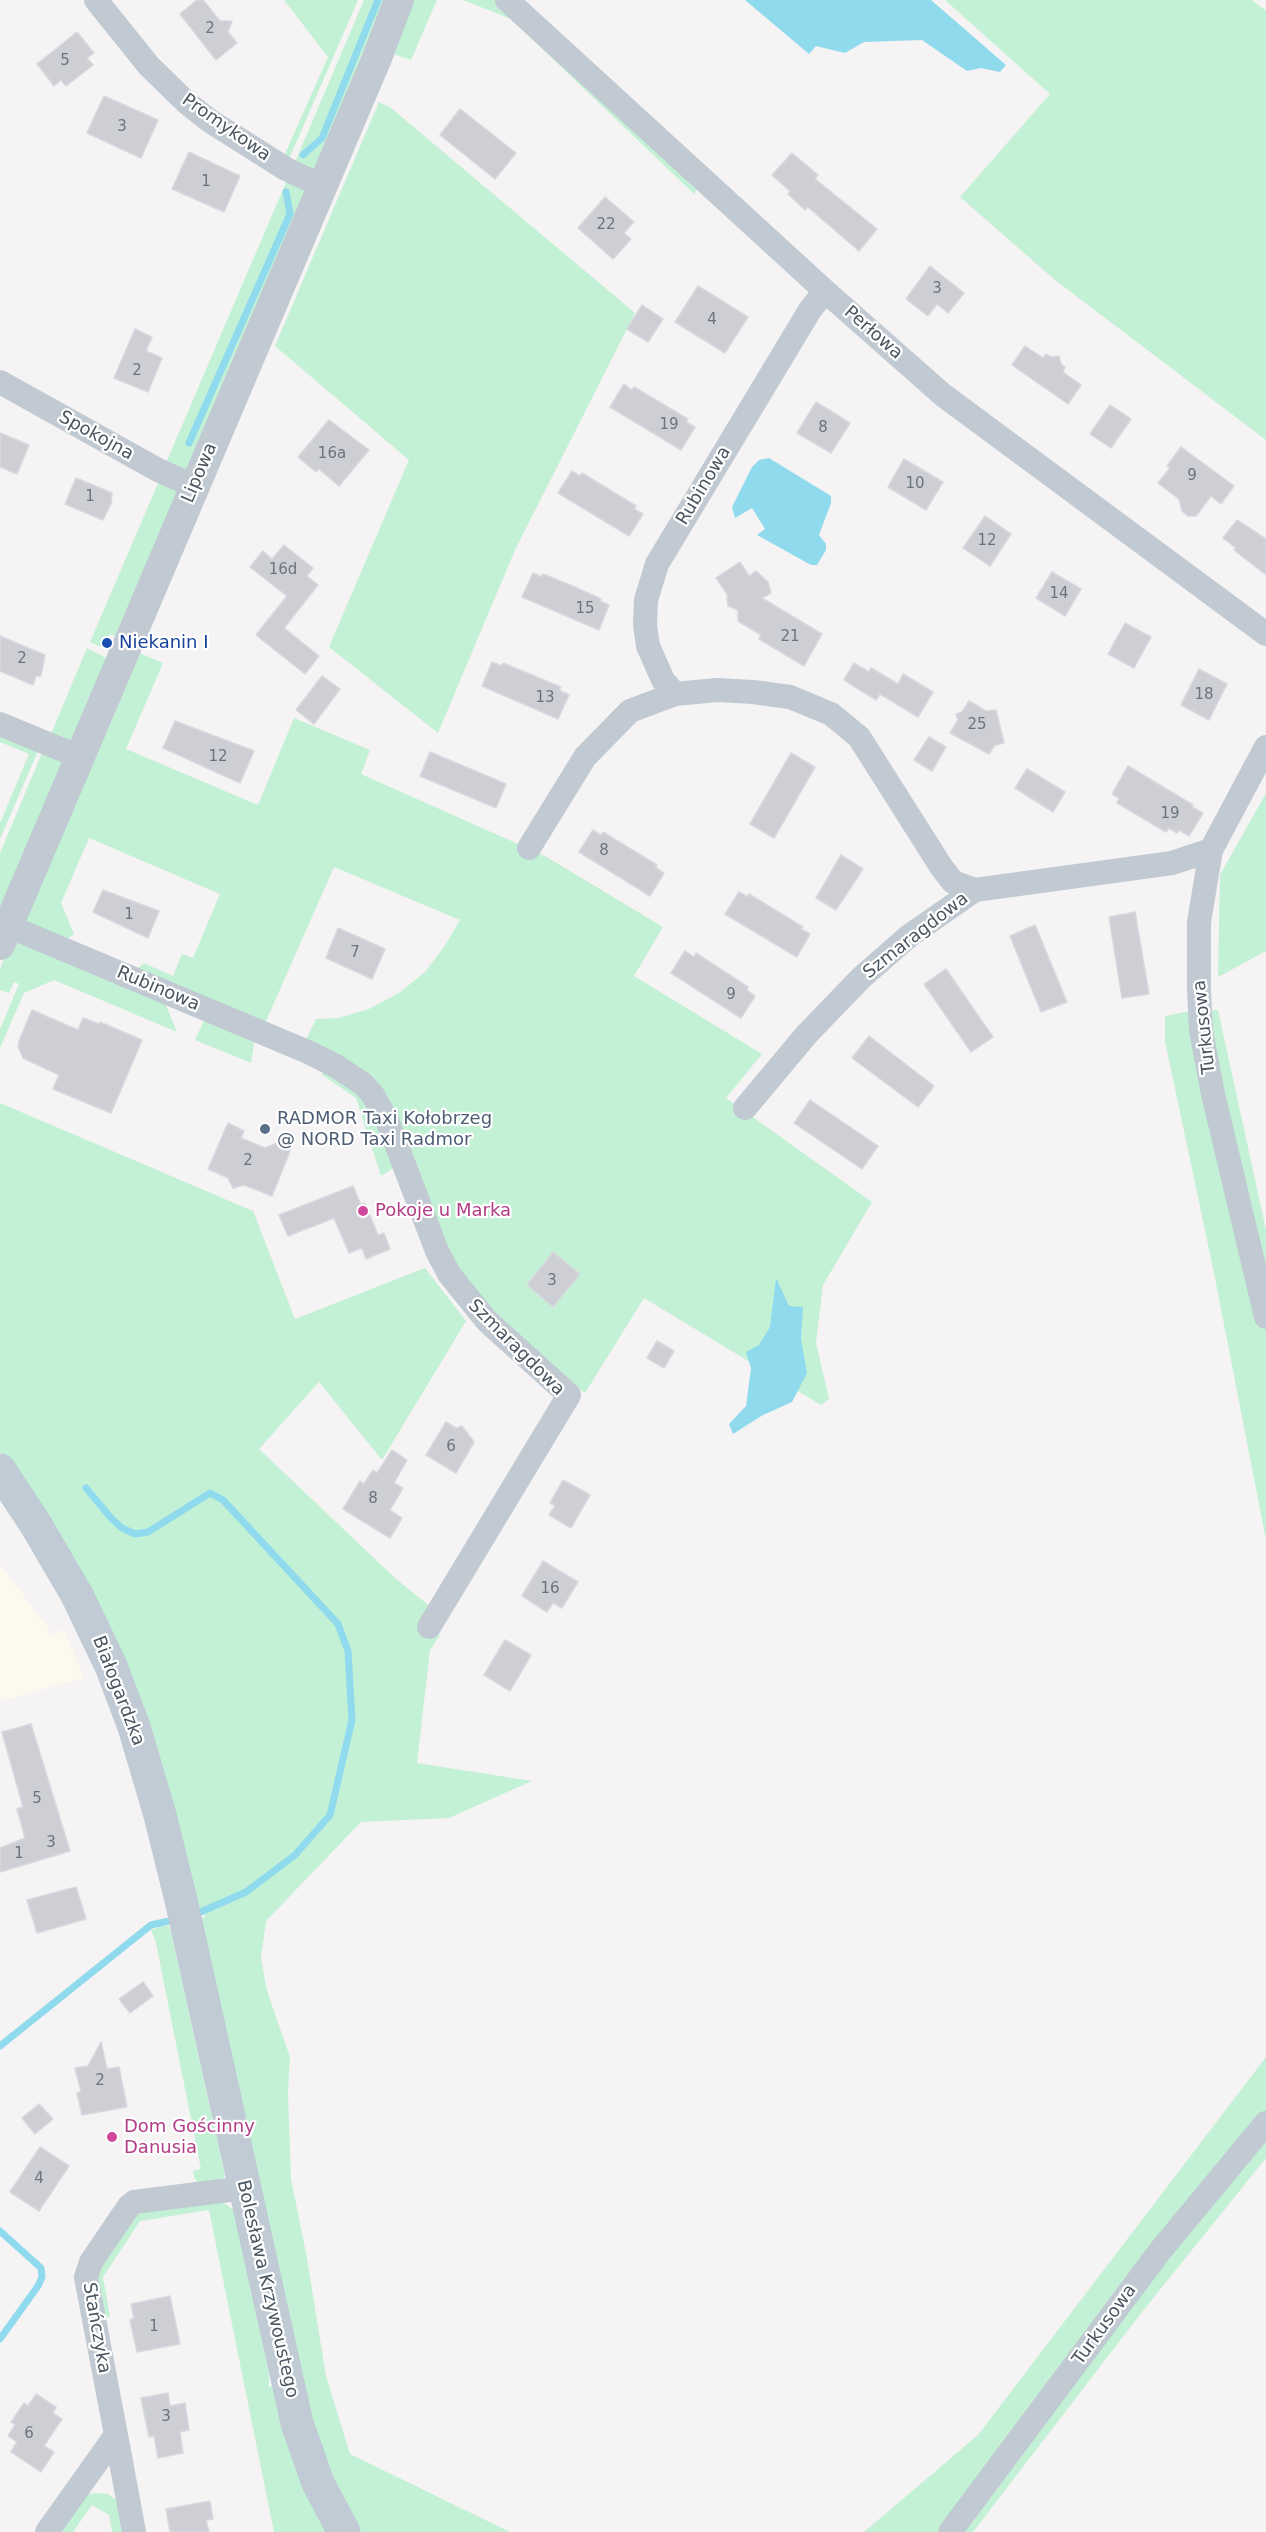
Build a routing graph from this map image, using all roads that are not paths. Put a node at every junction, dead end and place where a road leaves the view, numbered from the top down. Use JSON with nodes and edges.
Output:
{"nodes":[{"id":1,"x":96,"y":0,"type":"edge"},
{"id":2,"x":399,"y":0,"type":"edge"},
{"id":3,"x":507,"y":0,"type":"edge"},
{"id":4,"x":322,"y":186,"type":"junction"},
{"id":5,"x":825,"y":291,"type":"junction"},
{"id":6,"x":0,"y":382,"type":"edge"},
{"id":7,"x":194,"y":486,"type":"junction"},
{"id":8,"x":1266,"y":634,"type":"edge"},
{"id":9,"x":675,"y":694,"type":"junction"},
{"id":10,"x":0,"y":724,"type":"edge"},
{"id":11,"x":1266,"y":747,"type":"edge"},
{"id":12,"x":80,"y":757,"type":"junction"},
{"id":13,"x":529,"y":848,"type":"dead end"},
{"id":14,"x":1211,"y":850,"type":"junction"},
{"id":15,"x":975,"y":890,"type":"junction"},
{"id":16,"x":4,"y":935,"type":"edge"},
{"id":17,"x":308,"y":1052,"type":"joint"},
{"id":18,"x":745,"y":1108,"type":"dead end"},
{"id":19,"x":1266,"y":1317,"type":"edge"},
{"id":20,"x":0,"y":1470,"type":"edge"},
{"id":21,"x":429,"y":1627,"type":"dead end"},
{"id":22,"x":185,"y":1921,"type":"joint"},
{"id":23,"x":1266,"y":2123,"type":"edge"},
{"id":24,"x":244,"y":2188,"type":"junction"},
{"id":25,"x":116,"y":2435,"type":"junction"},
{"id":26,"x":47,"y":2532,"type":"edge"},
{"id":27,"x":134,"y":2532,"type":"edge"},
{"id":28,"x":344,"y":2532,"type":"edge"},
{"id":29,"x":950,"y":2532,"type":"edge"}],
"edges":[{"from":1,"to":4,"type":"street","name":"Promykowa"},
{"from":2,"to":4,"type":"street","name":"Lipowa"},
{"from":3,"to":5,"type":"street","name":"Perłowa"},
{"from":4,"to":7,"type":"street","name":"Lipowa"},
{"from":5,"to":8,"type":"street","name":"Perłowa"},
{"from":5,"to":9,"type":"street","name":"Rubinowa"},
{"from":6,"to":7,"type":"street","name":"Spokojna"},
{"from":7,"to":12,"type":"street","name":"Lipowa"},
{"from":9,"to":13,"type":"street"},
{"from":9,"to":15,"type":"street"},
{"from":10,"to":12,"type":"street"},
{"from":11,"to":14,"type":"street","name":"Turkusowa"},
{"from":12,"to":16,"type":"street","name":"Lipowa"},
{"from":14,"to":15,"type":"street","name":"Szmaragdowa"},
{"from":14,"to":19,"type":"street","name":"Turkusowa"},
{"from":15,"to":18,"type":"street","name":"Szmaragdowa"},
{"from":16,"to":17,"type":"street","name":"Rubinowa"},
{"from":17,"to":21,"type":"street","name":"Szmaragdowa"},
{"from":20,"to":22,"type":"main road","name":"Białogardzka"},
{"from":22,"to":24,"type":"main road","name":"Bolesława Krzywoustego"},
{"from":23,"to":29,"type":"street","name":"Turkusowa"},
{"from":24,"to":25,"type":"street","name":"Stańczyka"},
{"from":24,"to":28,"type":"main road","name":"Bolesława Krzywoustego"},
{"from":25,"to":26,"type":"street"},
{"from":25,"to":27,"type":"street","name":"Stańczyka"}]}
